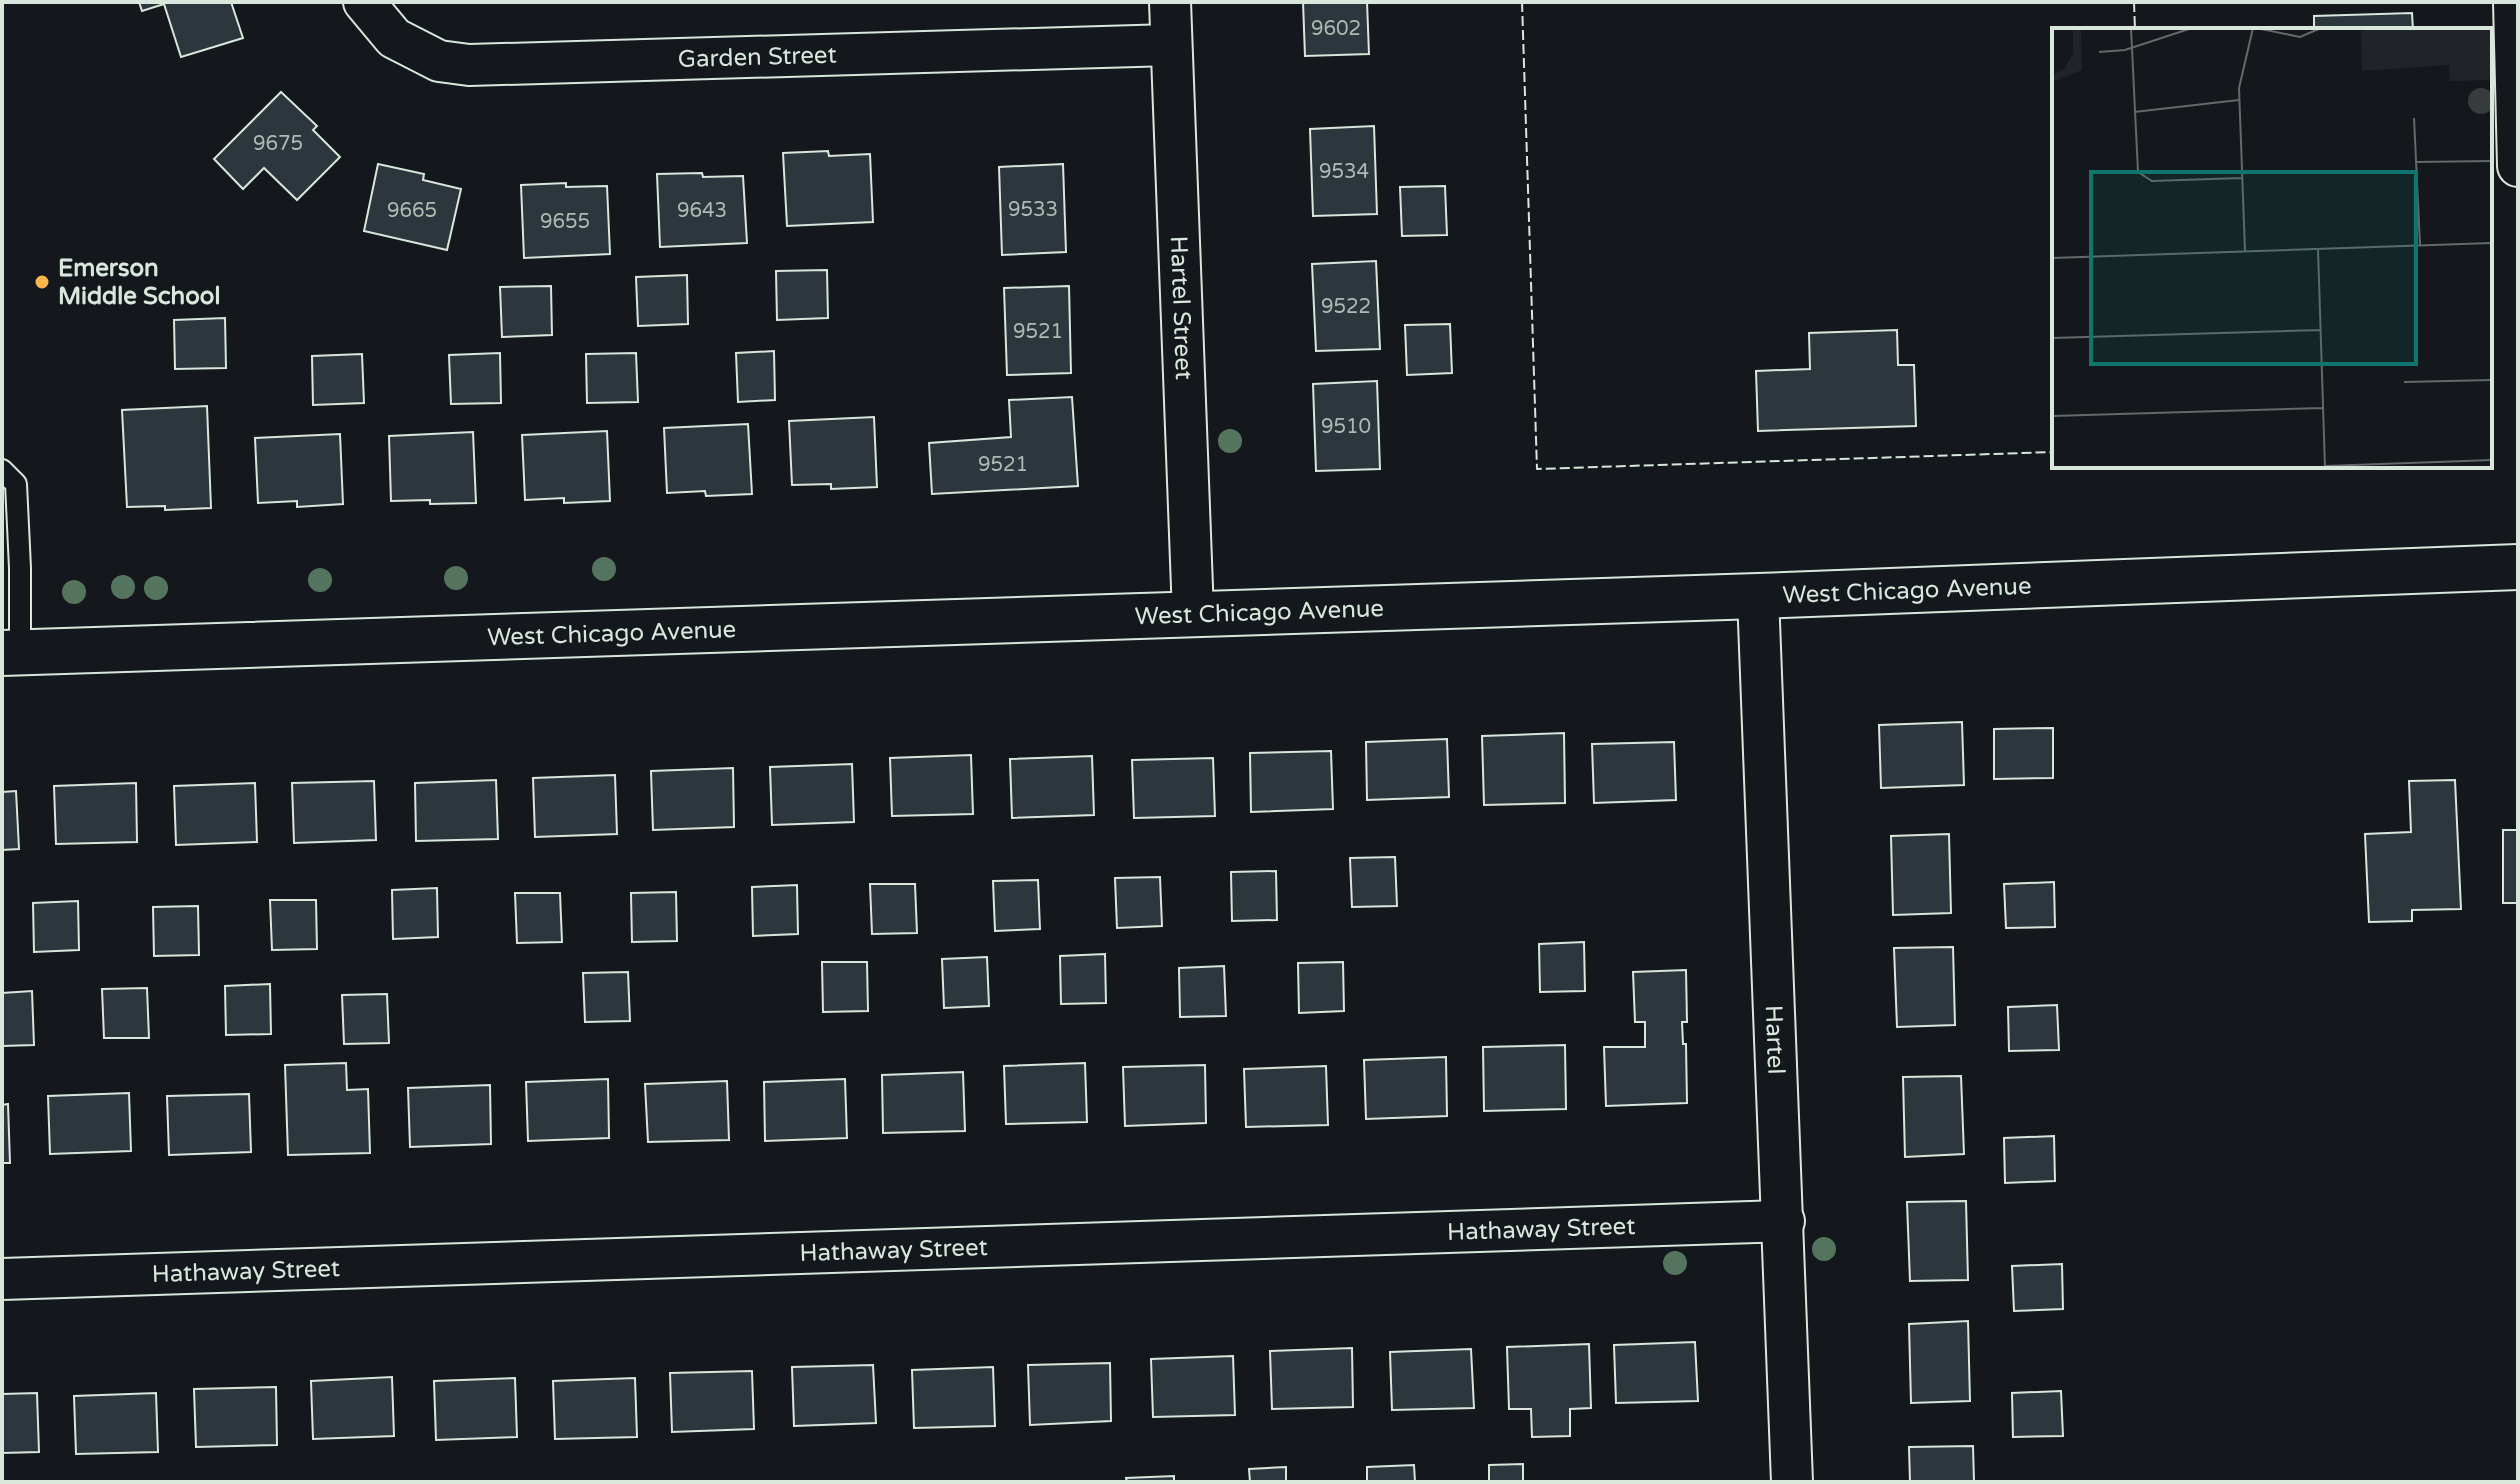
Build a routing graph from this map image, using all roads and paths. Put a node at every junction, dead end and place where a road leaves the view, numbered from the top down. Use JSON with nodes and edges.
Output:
{"nodes":[{"id":1,"x":364,"y":2,"type":"edge"},
{"id":2,"x":1170,"y":2,"type":"edge"},
{"id":3,"x":2514,"y":2,"type":"edge"},
{"id":4,"x":1171,"y":45,"type":"junction"},
{"id":5,"x":2518,"y":166,"type":"edge"},
{"id":6,"x":2,"y":470,"type":"edge"},
{"id":7,"x":2518,"y":567,"type":"edge"},
{"id":8,"x":1758,"y":596,"type":"junction"},
{"id":9,"x":1193,"y":614,"type":"junction"},
{"id":10,"x":11,"y":653,"type":"edge"},
{"id":11,"x":1784,"y":1221,"type":"junction"},
{"id":12,"x":2,"y":1279,"type":"edge"},
{"id":13,"x":1792,"y":1482,"type":"edge"}],
"edges":[{"from":1,"to":4,"type":"street","name":"Garden Street"},
{"from":2,"to":4,"type":"street","name":"Hartel Street"},
{"from":3,"to":5,"type":"street"},
{"from":4,"to":9,"type":"street","name":"Hartel Street"},
{"from":6,"to":10,"type":"lane"},
{"from":7,"to":8,"type":"street","name":"West Chicago Avenue"},
{"from":8,"to":9,"type":"street","name":"West Chicago Avenue"},
{"from":8,"to":11,"type":"street","name":"Hartel"},
{"from":9,"to":10,"type":"street","name":"West Chicago Avenue"},
{"from":11,"to":12,"type":"street","name":"Hathaway Street"},
{"from":11,"to":13,"type":"street","name":"Hartel"}]}
